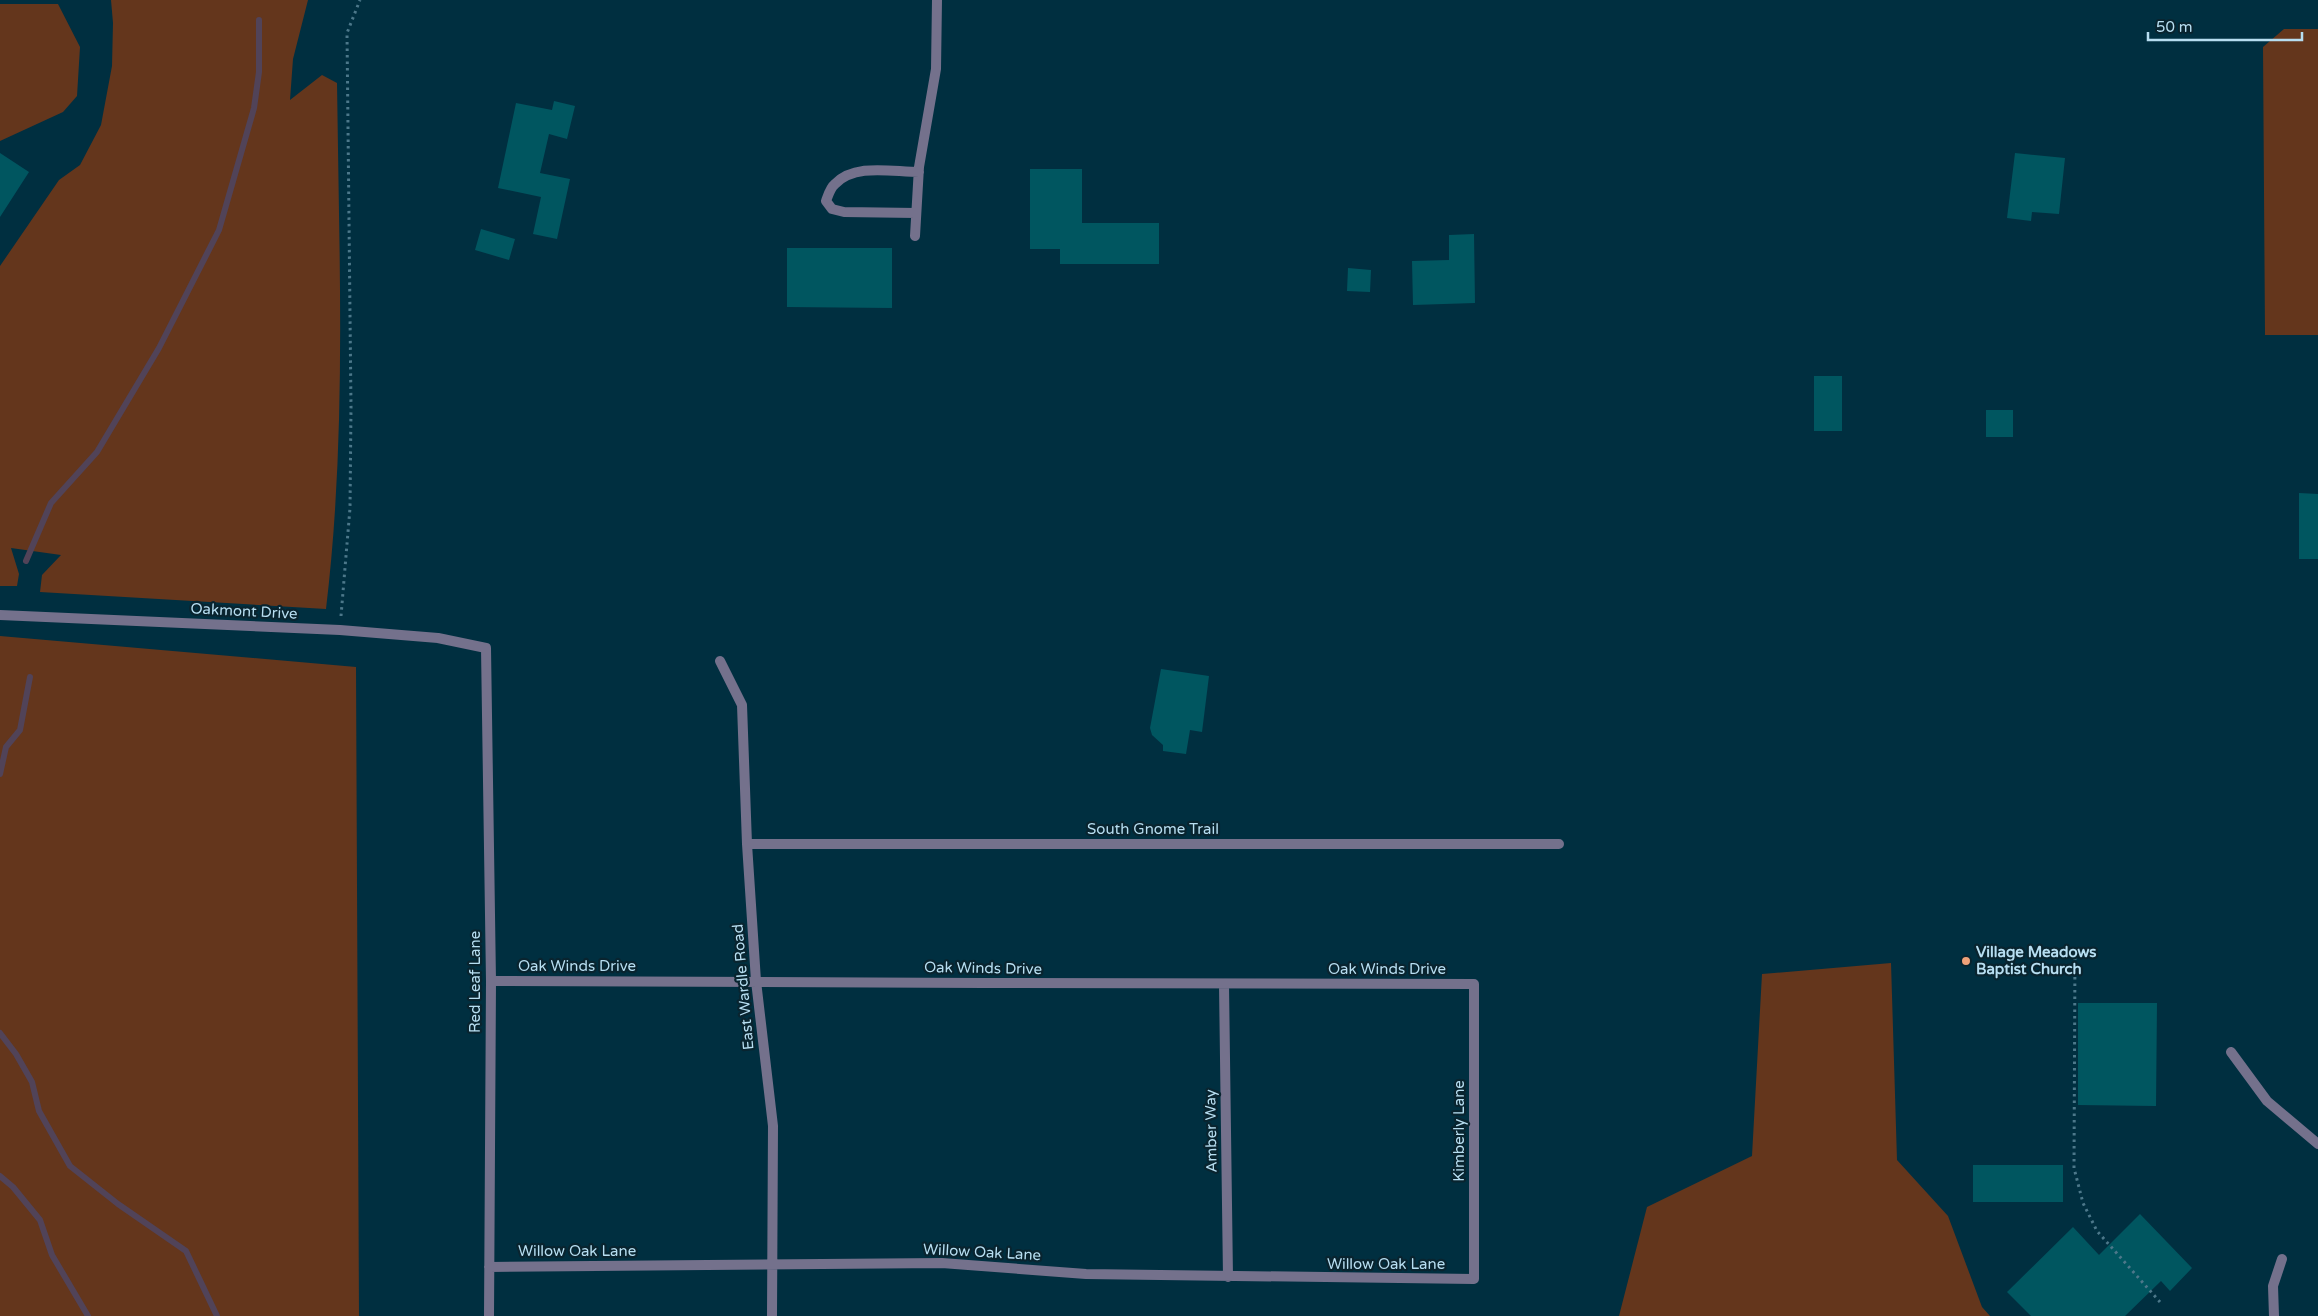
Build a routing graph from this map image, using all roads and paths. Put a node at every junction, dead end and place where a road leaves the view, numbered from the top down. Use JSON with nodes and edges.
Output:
{"nodes":[{"id":1,"x":360,"y":0,"type":"edge"},
{"id":2,"x":937,"y":0,"type":"edge"},
{"id":3,"x":919,"y":172,"type":"junction"},
{"id":4,"x":916,"y":213,"type":"junction"},
{"id":5,"x":915,"y":236,"type":"dead end"},
{"id":6,"x":0,"y":615,"type":"edge"},
{"id":7,"x":340,"y":630,"type":"junction"},
{"id":8,"x":486,"y":648,"type":"joint"},
{"id":9,"x":720,"y":661,"type":"dead end"},
{"id":10,"x":747,"y":844,"type":"junction"},
{"id":11,"x":1559,"y":844,"type":"dead end"},
{"id":12,"x":2074,"y":951,"type":"dead end"},
{"id":13,"x":491,"y":981,"type":"junction"},
{"id":14,"x":756,"y":981,"type":"junction"},
{"id":15,"x":1474,"y":984,"type":"joint"},
{"id":16,"x":1224,"y":985,"type":"junction"},
{"id":17,"x":2231,"y":1052,"type":"dead end"},
{"id":18,"x":2318,"y":1144,"type":"edge"},
{"id":19,"x":2282,"y":1259,"type":"dead end"},
{"id":20,"x":773,"y":1264,"type":"junction"},
{"id":21,"x":489,"y":1267,"type":"junction"},
{"id":22,"x":1228,"y":1277,"type":"junction"},
{"id":23,"x":1474,"y":1279,"type":"joint"},
{"id":24,"x":2160,"y":1302,"type":"dead end"},
{"id":25,"x":489,"y":1316,"type":"edge"},
{"id":26,"x":772,"y":1316,"type":"edge"},
{"id":27,"x":2274,"y":1316,"type":"edge"}],
"edges":[{"from":1,"to":7,"type":"path"},
{"from":2,"to":3,"type":"street"},
{"from":3,"to":4,"type":"street"},
{"from":3,"to":4,"type":"street"},
{"from":4,"to":5,"type":"street"},
{"from":6,"to":7,"type":"street","name":"Oakmont Drive"},
{"from":7,"to":8,"type":"street","name":"Oakmont Drive"},
{"from":8,"to":13,"type":"street","name":"Red Leaf Lane"},
{"from":9,"to":10,"type":"street","name":"East Wardle Road"},
{"from":10,"to":11,"type":"street","name":"South Gnome Trail"},
{"from":10,"to":14,"type":"street","name":"East Wardle Road"},
{"from":12,"to":24,"type":"path"},
{"from":13,"to":14,"type":"street","name":"Oak Winds Drive"},
{"from":13,"to":21,"type":"street","name":"Red Leaf Lane"},
{"from":14,"to":16,"type":"street","name":"Oak Winds Drive"},
{"from":14,"to":20,"type":"street","name":"East Wardle Road"},
{"from":15,"to":16,"type":"street","name":"Oak Winds Drive"},
{"from":15,"to":23,"type":"street","name":"Kimberly Lane"},
{"from":16,"to":22,"type":"street","name":"Amber Way"},
{"from":17,"to":18,"type":"street"},
{"from":19,"to":27,"type":"street"},
{"from":20,"to":21,"type":"street","name":"Willow Oak Lane"},
{"from":20,"to":22,"type":"street","name":"Willow Oak Lane"},
{"from":20,"to":26,"type":"street","name":"East Wardle Road"},
{"from":21,"to":25,"type":"street","name":"Red Leaf Lane"},
{"from":22,"to":23,"type":"street","name":"Willow Oak Lane"}]}
